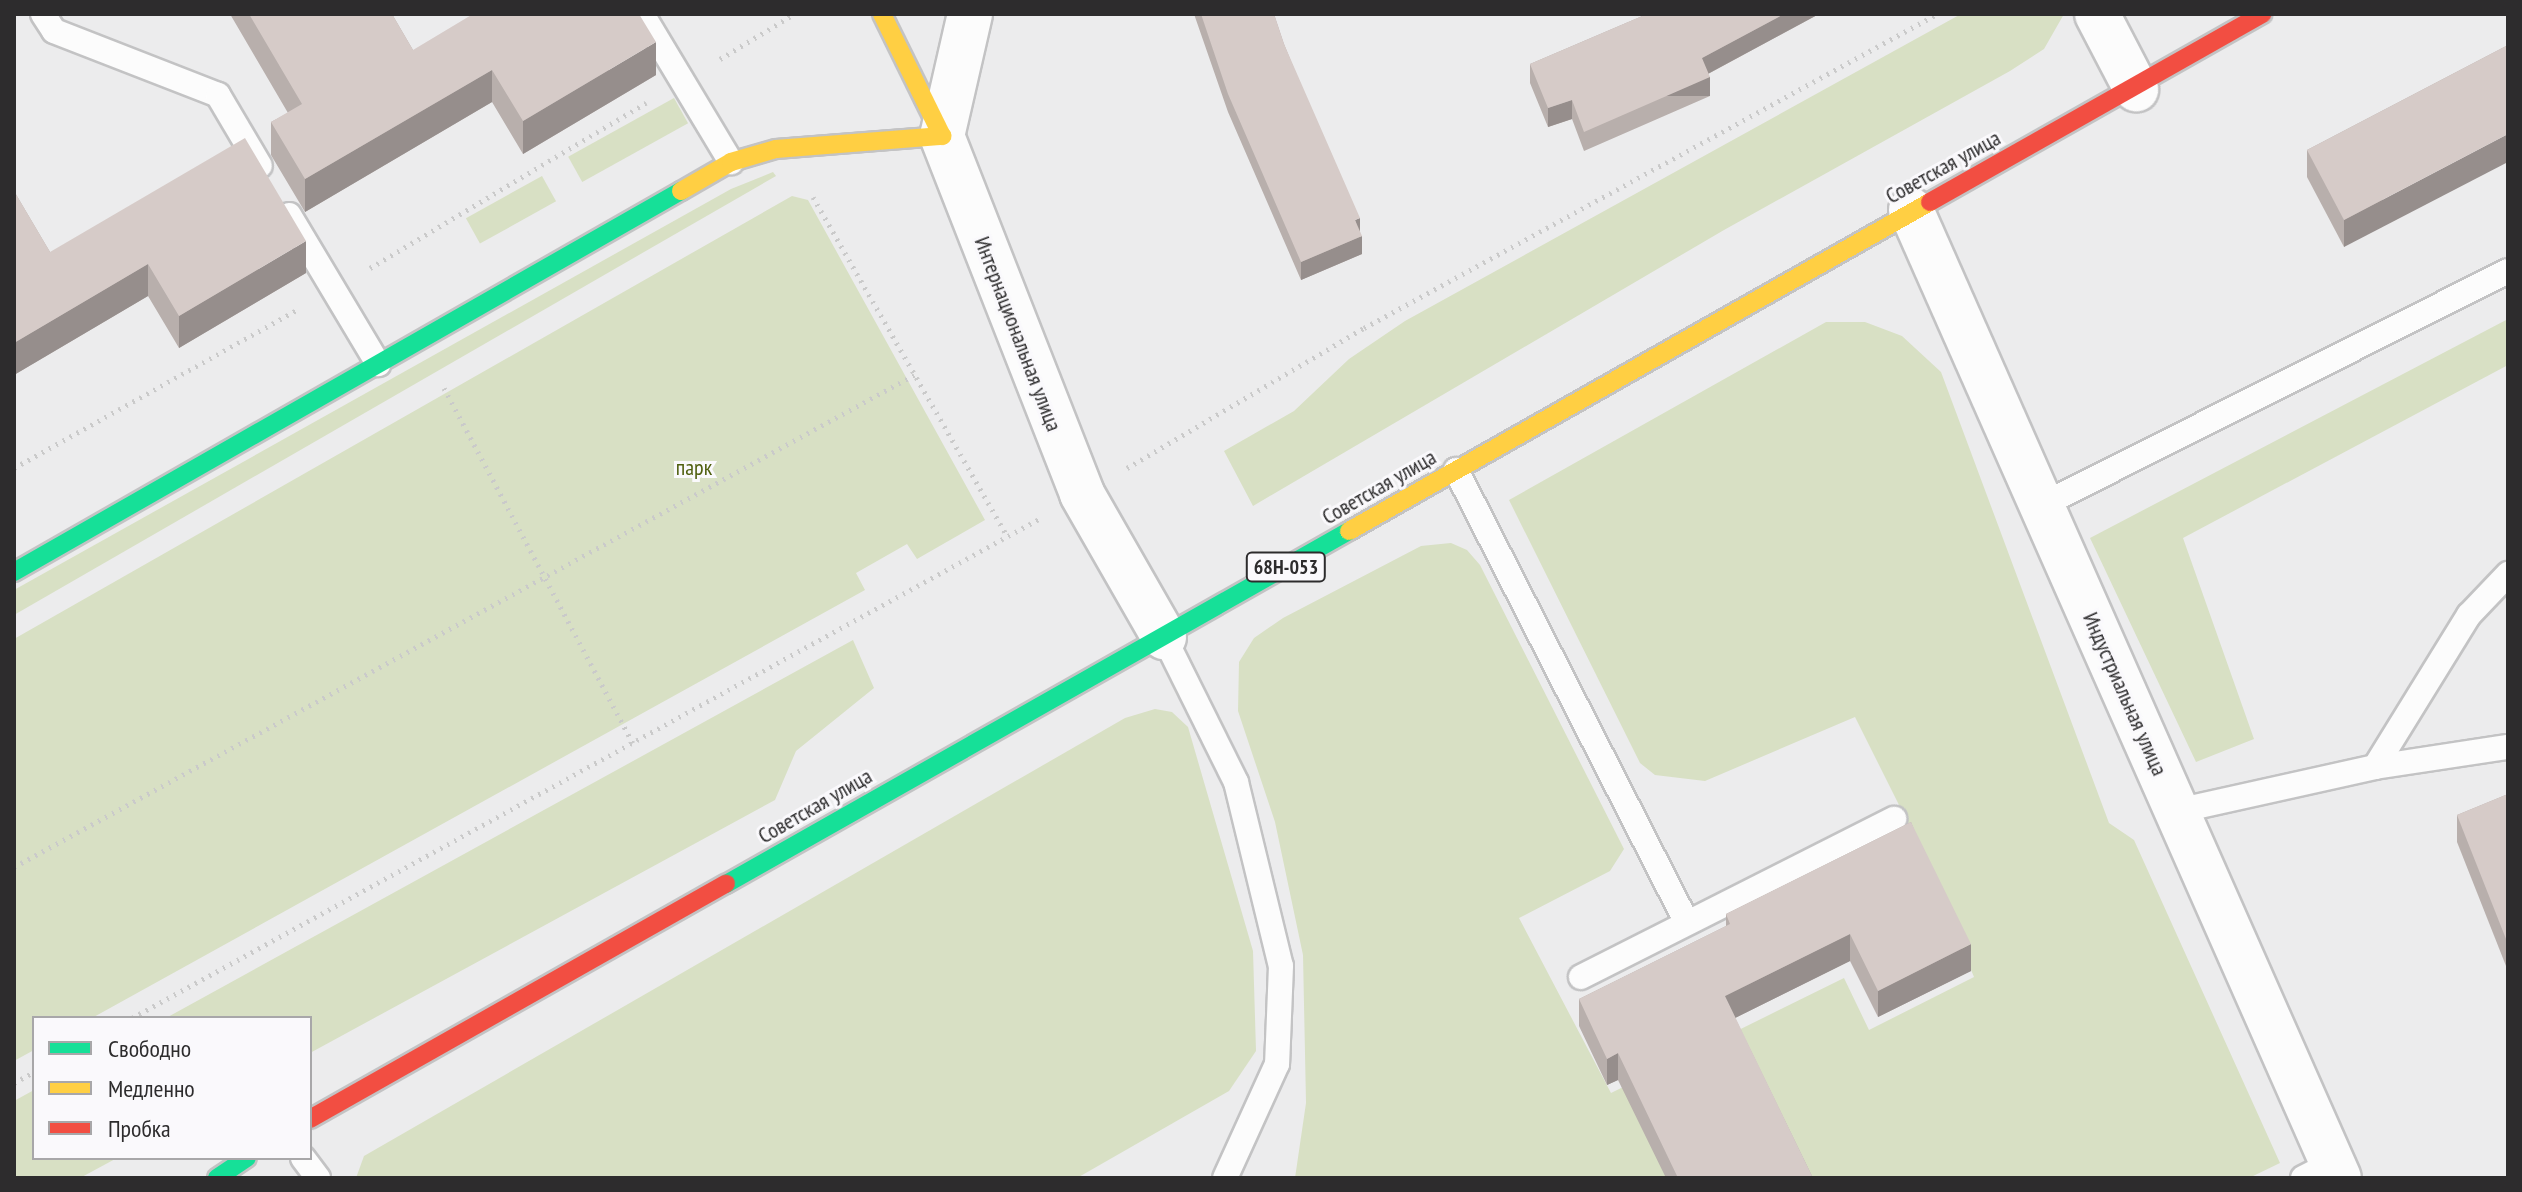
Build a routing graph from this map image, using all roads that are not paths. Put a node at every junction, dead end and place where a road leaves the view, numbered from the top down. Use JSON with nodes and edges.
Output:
{"nodes":[{"id":1,"x":43,"y":14,"type":"edge"},
{"id":2,"x":642,"y":14,"type":"edge"},
{"id":3,"x":882,"y":14,"type":"edge"},
{"id":4,"x":970,"y":14,"type":"edge"},
{"id":5,"x":2097,"y":14,"type":"edge"},
{"id":6,"x":2262,"y":14,"type":"edge"},
{"id":7,"x":2136,"y":89,"type":"junction"},
{"id":8,"x":942,"y":136,"type":"junction"},
{"id":9,"x":731,"y":162,"type":"junction"},
{"id":10,"x":1911,"y":210,"type":"junction"},
{"id":11,"x":2508,"y":271,"type":"edge"},
{"id":12,"x":378,"y":364,"type":"junction"},
{"id":13,"x":1456,"y":470,"type":"junction"},
{"id":14,"x":2042,"y":505,"type":"junction"},
{"id":15,"x":17,"y":563,"type":"edge"},
{"id":16,"x":2508,"y":574,"type":"edge"},
{"id":17,"x":1164,"y":637,"type":"junction"},
{"id":18,"x":2508,"y":747,"type":"edge"},
{"id":19,"x":2375,"y":767,"type":"junction"},
{"id":20,"x":2177,"y":811,"type":"junction"},
{"id":21,"x":1894,"y":819,"type":"dead end"},
{"id":22,"x":1687,"y":923,"type":"junction"},
{"id":23,"x":1581,"y":977,"type":"dead end"},
{"id":24,"x":312,"y":1118,"type":"edge"},
{"id":25,"x":244,"y":1160,"type":"edge"},
{"id":26,"x":304,"y":1160,"type":"edge"},
{"id":27,"x":2325,"y":1173,"type":"edge"},
{"id":28,"x":217,"y":1178,"type":"edge"},
{"id":29,"x":318,"y":1178,"type":"edge"},
{"id":30,"x":1225,"y":1178,"type":"edge"}],
"edges":[{"from":1,"to":12,"type":"lane"},
{"from":2,"to":9,"type":"lane"},
{"from":3,"to":8,"type":"main road"},
{"from":4,"to":8,"type":"street"},
{"from":5,"to":7,"type":"street"},
{"from":6,"to":7,"type":"main road","name":"Советская улица","number":"68Н-053"},
{"from":7,"to":10,"type":"main road","name":"Советская улица","number":"68Н-053"},
{"from":8,"to":9,"type":"main road"},
{"from":8,"to":17,"type":"street","name":"Интернациональная улица"},
{"from":9,"to":12,"type":"main road"},
{"from":10,"to":13,"type":"main road","name":"Советская улица","number":"68Н-053"},
{"from":10,"to":14,"type":"street","name":"Индустриальная улица"},
{"from":11,"to":14,"type":"lane"},
{"from":12,"to":15,"type":"main road"},
{"from":13,"to":17,"type":"main road","name":"Советская улица","number":"68Н-053"},
{"from":13,"to":22,"type":"lane"},
{"from":14,"to":20,"type":"street","name":"Индустриальная улица"},
{"from":16,"to":19,"type":"lane"},
{"from":17,"to":24,"type":"main road","name":"Советская улица","number":"68Н-053"},
{"from":17,"to":30,"type":"lane"},
{"from":18,"to":19,"type":"lane"},
{"from":19,"to":20,"type":"lane"},
{"from":20,"to":27,"type":"street","name":"Индустриальная улица"},
{"from":21,"to":22,"type":"lane"},
{"from":22,"to":23,"type":"lane"},
{"from":25,"to":28,"type":"main road"},
{"from":26,"to":29,"type":"lane"}]}
